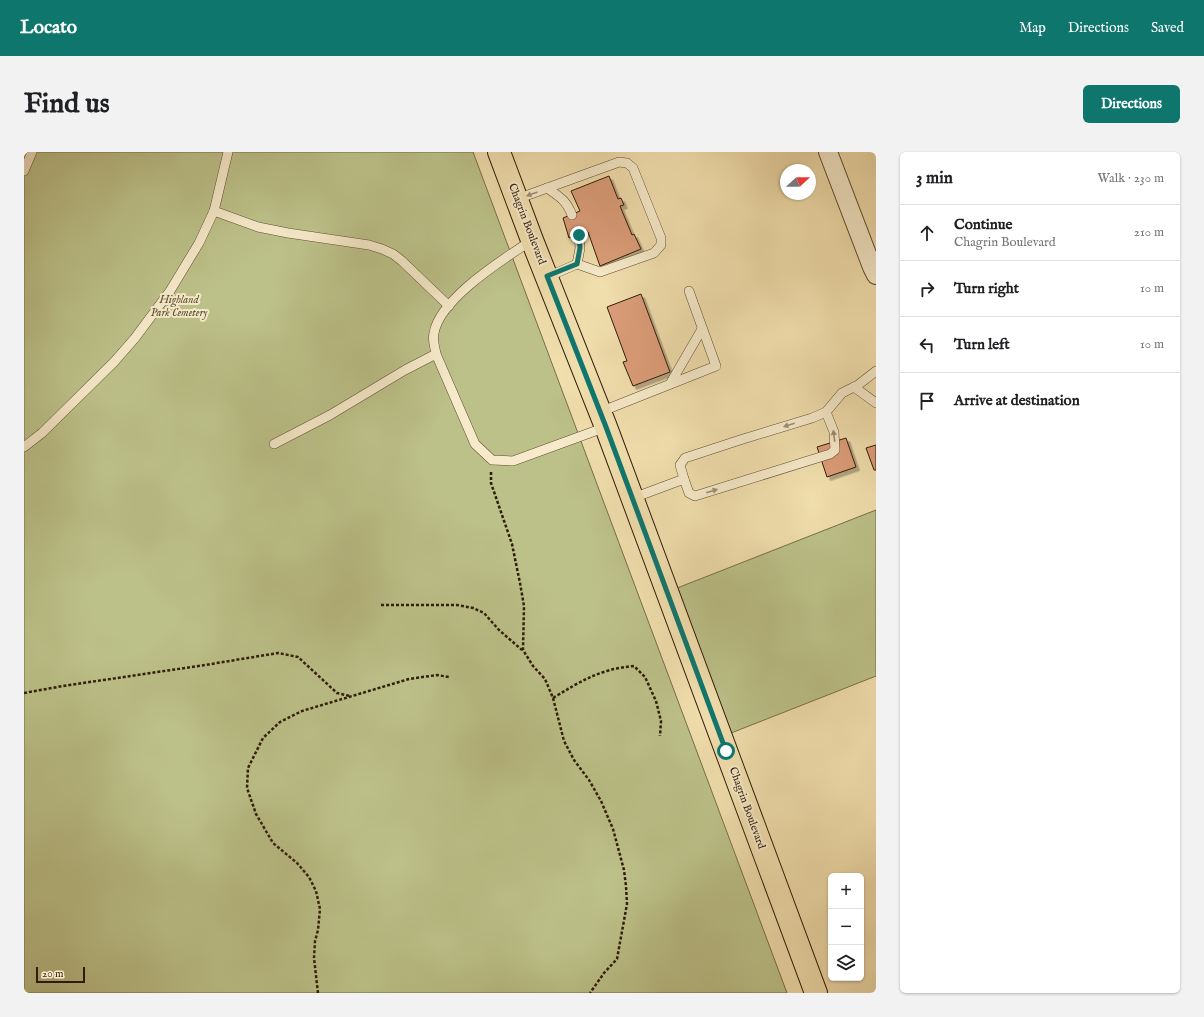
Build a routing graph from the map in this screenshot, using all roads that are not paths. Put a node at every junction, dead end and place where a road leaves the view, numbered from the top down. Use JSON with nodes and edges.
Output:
{"nodes":[{"id":1,"x":32,"y":152,"type":"edge"},
{"id":2,"x":228,"y":152,"type":"edge"},
{"id":3,"x":499,"y":152,"type":"edge"},
{"id":4,"x":828,"y":152,"type":"edge"},
{"id":5,"x":24,"y":171,"type":"edge"},
{"id":6,"x":547,"y":188,"type":"junction"},
{"id":7,"x":517,"y":199,"type":"junction"},
{"id":8,"x":214,"y":211,"type":"junction"},
{"id":9,"x":572,"y":214,"type":"dead end"},
{"id":10,"x":579,"y":235,"type":"dead end"},
{"id":11,"x":532,"y":240,"type":"junction"},
{"id":12,"x":577,"y":264,"type":"junction"},
{"id":13,"x":876,"y":274,"type":"edge"},
{"id":14,"x":547,"y":276,"type":"junction"},
{"id":15,"x":688,"y":291,"type":"dead end"},
{"id":16,"x":449,"y":306,"type":"junction"},
{"id":17,"x":702,"y":329,"type":"junction"},
{"id":18,"x":436,"y":354,"type":"junction"},
{"id":19,"x":876,"y":371,"type":"edge"},
{"id":20,"x":670,"y":384,"type":"junction"},
{"id":21,"x":854,"y":387,"type":"junction"},
{"id":22,"x":876,"y":403,"type":"edge"},
{"id":23,"x":826,"y":412,"type":"junction"},
{"id":24,"x":603,"y":420,"type":"junction"},
{"id":25,"x":274,"y":444,"type":"dead end"},
{"id":26,"x":24,"y":447,"type":"edge"},
{"id":27,"x":684,"y":479,"type":"junction"},
{"id":28,"x":633,"y":498,"type":"junction"},
{"id":29,"x":816,"y":993,"type":"edge"}],
"edges":[{"from":1,"to":5,"type":"lane"},
{"from":2,"to":8,"type":"lane"},
{"from":3,"to":7,"type":"main road","name":"Chagrin Boulevard"},
{"from":4,"to":13,"type":"street"},
{"from":6,"to":7,"type":"lane","one_way":true},
{"from":6,"to":9,"type":"lane"},
{"from":6,"to":12,"type":"lane"},
{"from":7,"to":11,"type":"main road","name":"Chagrin Boulevard"},
{"from":8,"to":16,"type":"lane"},
{"from":8,"to":26,"type":"lane"},
{"from":10,"to":12,"type":"lane"},
{"from":11,"to":14,"type":"main road","name":"Chagrin Boulevard"},
{"from":11,"to":16,"type":"lane"},
{"from":12,"to":14,"type":"lane"},
{"from":14,"to":24,"type":"main road","name":"Chagrin Boulevard"},
{"from":15,"to":17,"type":"lane"},
{"from":16,"to":18,"type":"lane"},
{"from":17,"to":20,"type":"lane"},
{"from":17,"to":20,"type":"lane"},
{"from":18,"to":24,"type":"lane"},
{"from":18,"to":25,"type":"lane"},
{"from":19,"to":21,"type":"lane"},
{"from":20,"to":24,"type":"lane"},
{"from":21,"to":22,"type":"lane"},
{"from":21,"to":23,"type":"lane"},
{"from":23,"to":27,"type":"lane","one_way":true},
{"from":27,"to":23,"type":"lane","one_way":true},
{"from":24,"to":28,"type":"main road","name":"Chagrin Boulevard"},
{"from":27,"to":28,"type":"lane"},
{"from":28,"to":29,"type":"main road","name":"Chagrin Boulevard"}]}
